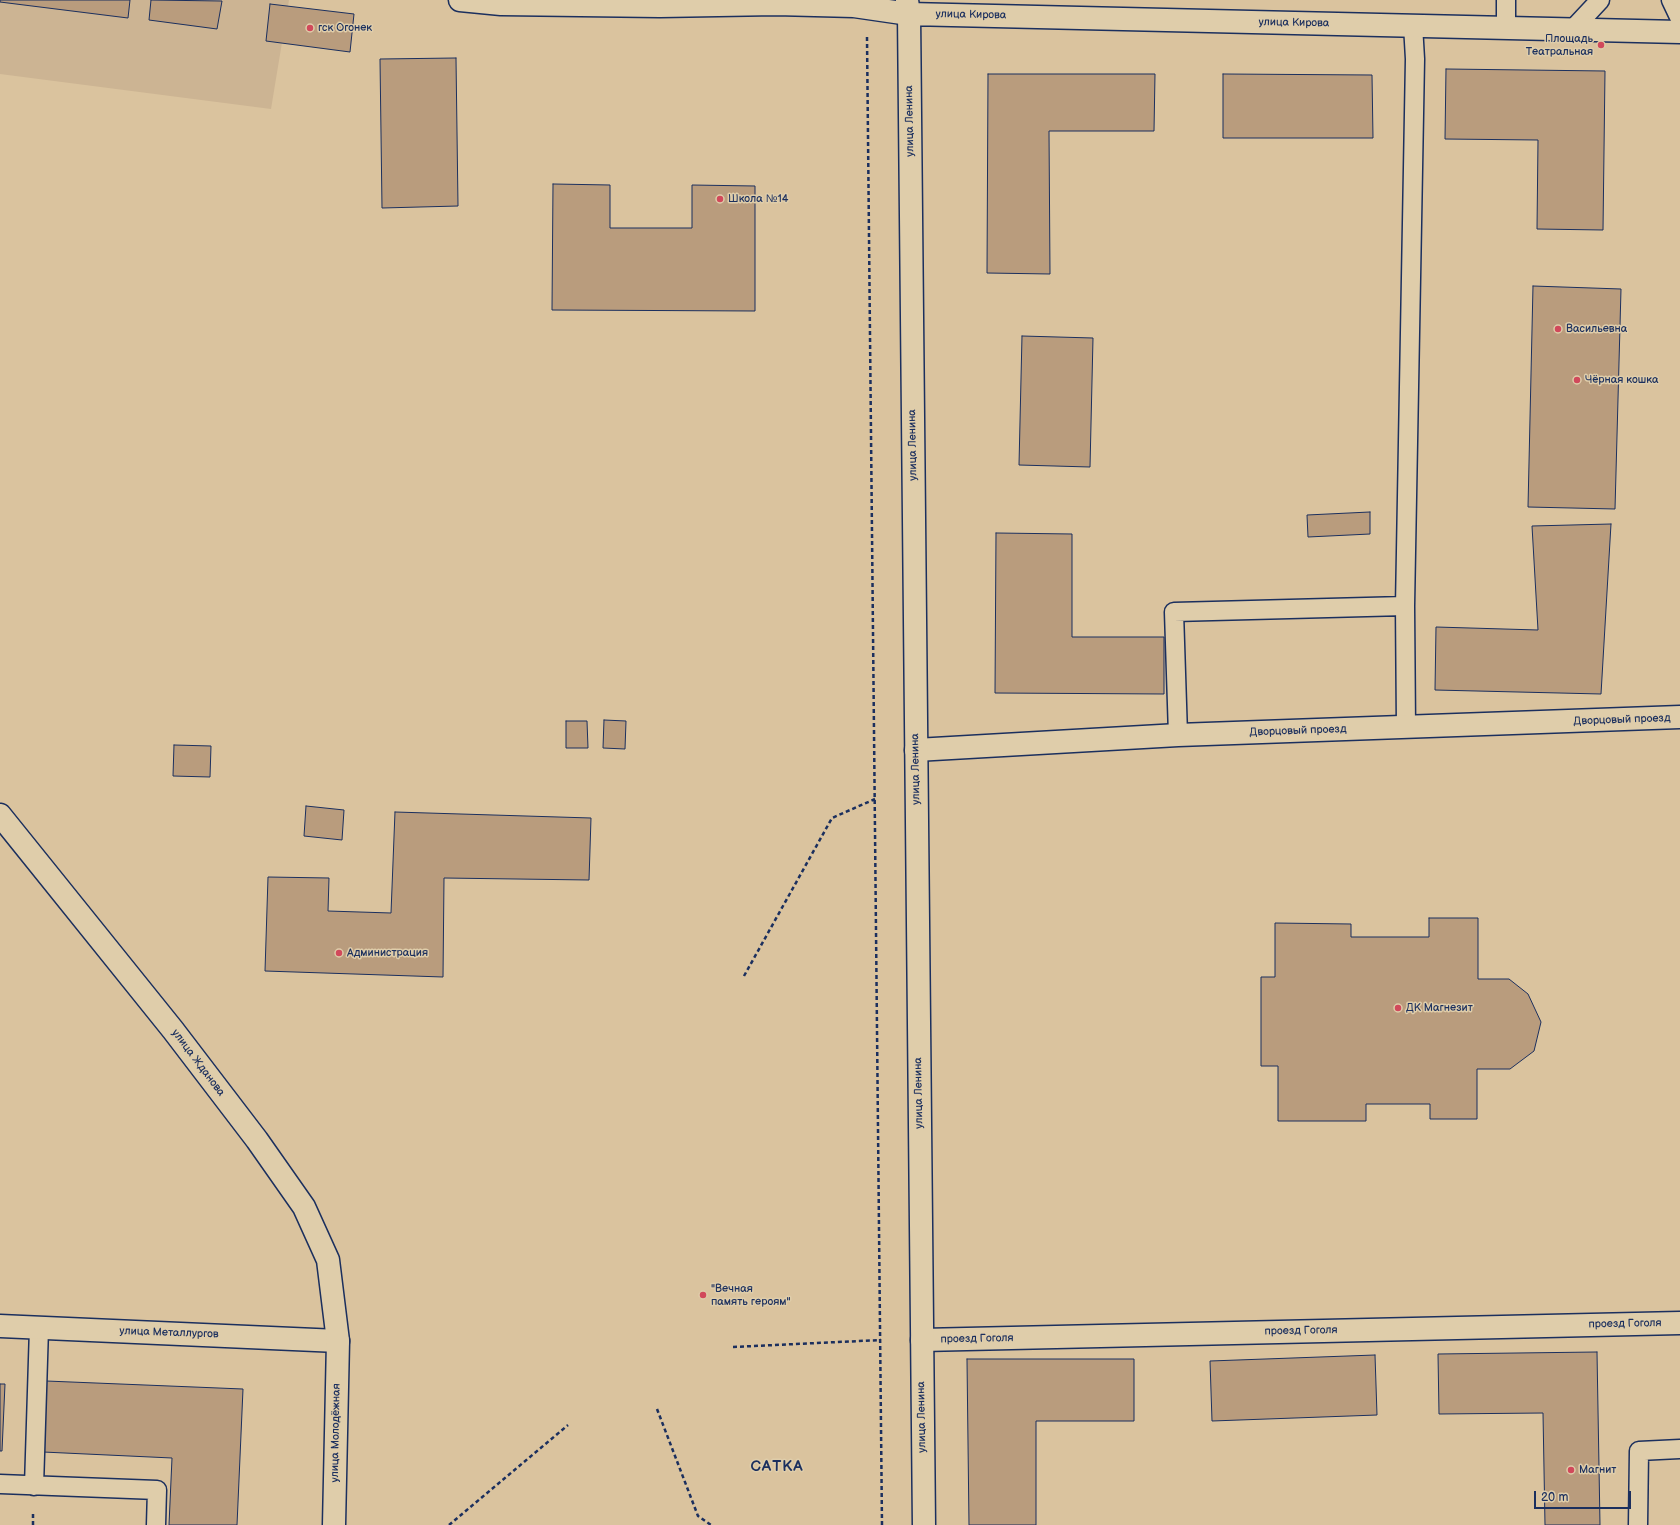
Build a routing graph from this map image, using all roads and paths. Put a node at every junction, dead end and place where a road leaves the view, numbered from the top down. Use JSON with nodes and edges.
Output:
{"nodes":[{"id":1,"x":460,"y":0,"type":"edge"},
{"id":2,"x":1506,"y":0,"type":"edge"},
{"id":3,"x":1600,"y":0,"type":"edge"},
{"id":4,"x":1671,"y":0,"type":"edge"},
{"id":5,"x":908,"y":7,"type":"edge"},
{"id":6,"x":867,"y":8,"type":"junction"},
{"id":7,"x":1680,"y":19,"type":"edge"},
{"id":8,"x":1413,"y":25,"type":"junction"},
{"id":9,"x":1506,"y":27,"type":"junction"},
{"id":10,"x":1573,"y":29,"type":"junction"},
{"id":11,"x":1680,"y":32,"type":"edge"},
{"id":12,"x":1405,"y":606,"type":"junction"},
{"id":13,"x":1680,"y":717,"type":"edge"},
{"id":14,"x":1406,"y":728,"type":"junction"},
{"id":15,"x":1178,"y":735,"type":"junction"},
{"id":16,"x":916,"y":750,"type":"junction"},
{"id":17,"x":875,"y":799,"type":"junction"},
{"id":18,"x":0,"y":814,"type":"edge"},
{"id":19,"x":744,"y":976,"type":"dead end"},
{"id":20,"x":1680,"y":1323,"type":"edge"},
{"id":21,"x":0,"y":1326,"type":"edge"},
{"id":22,"x":39,"y":1328,"type":"junction"},
{"id":23,"x":881,"y":1340,"type":"junction"},
{"id":24,"x":922,"y":1340,"type":"junction"},
{"id":25,"x":338,"y":1341,"type":"junction"},
{"id":26,"x":733,"y":1347,"type":"dead end"},
{"id":27,"x":657,"y":1409,"type":"dead end"},
{"id":28,"x":568,"y":1425,"type":"dead end"},
{"id":29,"x":1680,"y":1449,"type":"edge"},
{"id":30,"x":0,"y":1484,"type":"edge"},
{"id":31,"x":34,"y":1486,"type":"junction"},
{"id":32,"x":156,"y":1525,"type":"edge"},
{"id":33,"x":334,"y":1525,"type":"edge"},
{"id":34,"x":449,"y":1525,"type":"edge"},
{"id":35,"x":711,"y":1525,"type":"edge"},
{"id":36,"x":882,"y":1525,"type":"edge"},
{"id":37,"x":924,"y":1525,"type":"edge"},
{"id":38,"x":1638,"y":1525,"type":"edge"}],
"edges":[{"from":1,"to":6,"type":"street","name":"улица Кирова"},
{"from":2,"to":9,"type":"lane"},
{"from":3,"to":10,"type":"lane"},
{"from":4,"to":7,"type":"lane"},
{"from":5,"to":6,"type":"street","name":"улица Кирова"},
{"from":5,"to":8,"type":"street","name":"улица Кирова"},
{"from":5,"to":16,"type":"street","name":"улица Ленина"},
{"from":6,"to":17,"type":"path"},
{"from":8,"to":9,"type":"street","name":"улица Кирова"},
{"from":8,"to":12,"type":"lane"},
{"from":9,"to":10,"type":"street","name":"улица Кирова"},
{"from":10,"to":11,"type":"street","name":"улица Кирова"},
{"from":12,"to":14,"type":"lane"},
{"from":12,"to":15,"type":"lane"},
{"from":13,"to":14,"type":"street","name":"Дворцовый проезд"},
{"from":14,"to":15,"type":"street","name":"Дворцовый проезд"},
{"from":15,"to":16,"type":"street","name":"Дворцовый проезд"},
{"from":16,"to":24,"type":"street","name":"улица Ленина"},
{"from":17,"to":19,"type":"path"},
{"from":17,"to":23,"type":"path"},
{"from":18,"to":25,"type":"street","name":"улица Жданова"},
{"from":20,"to":24,"type":"street","name":"проезд Гоголя"},
{"from":21,"to":22,"type":"street","name":"улица Металлургов"},
{"from":22,"to":25,"type":"street","name":"улица Металлургов"},
{"from":22,"to":31,"type":"lane"},
{"from":23,"to":26,"type":"path"},
{"from":23,"to":36,"type":"path"},
{"from":24,"to":37,"type":"street","name":"улица Ленина"},
{"from":25,"to":33,"type":"street","name":"улица Молодёжная"},
{"from":27,"to":35,"type":"path"},
{"from":28,"to":34,"type":"path"},
{"from":29,"to":38,"type":"lane"},
{"from":30,"to":31,"type":"lane"},
{"from":31,"to":32,"type":"lane"}]}
